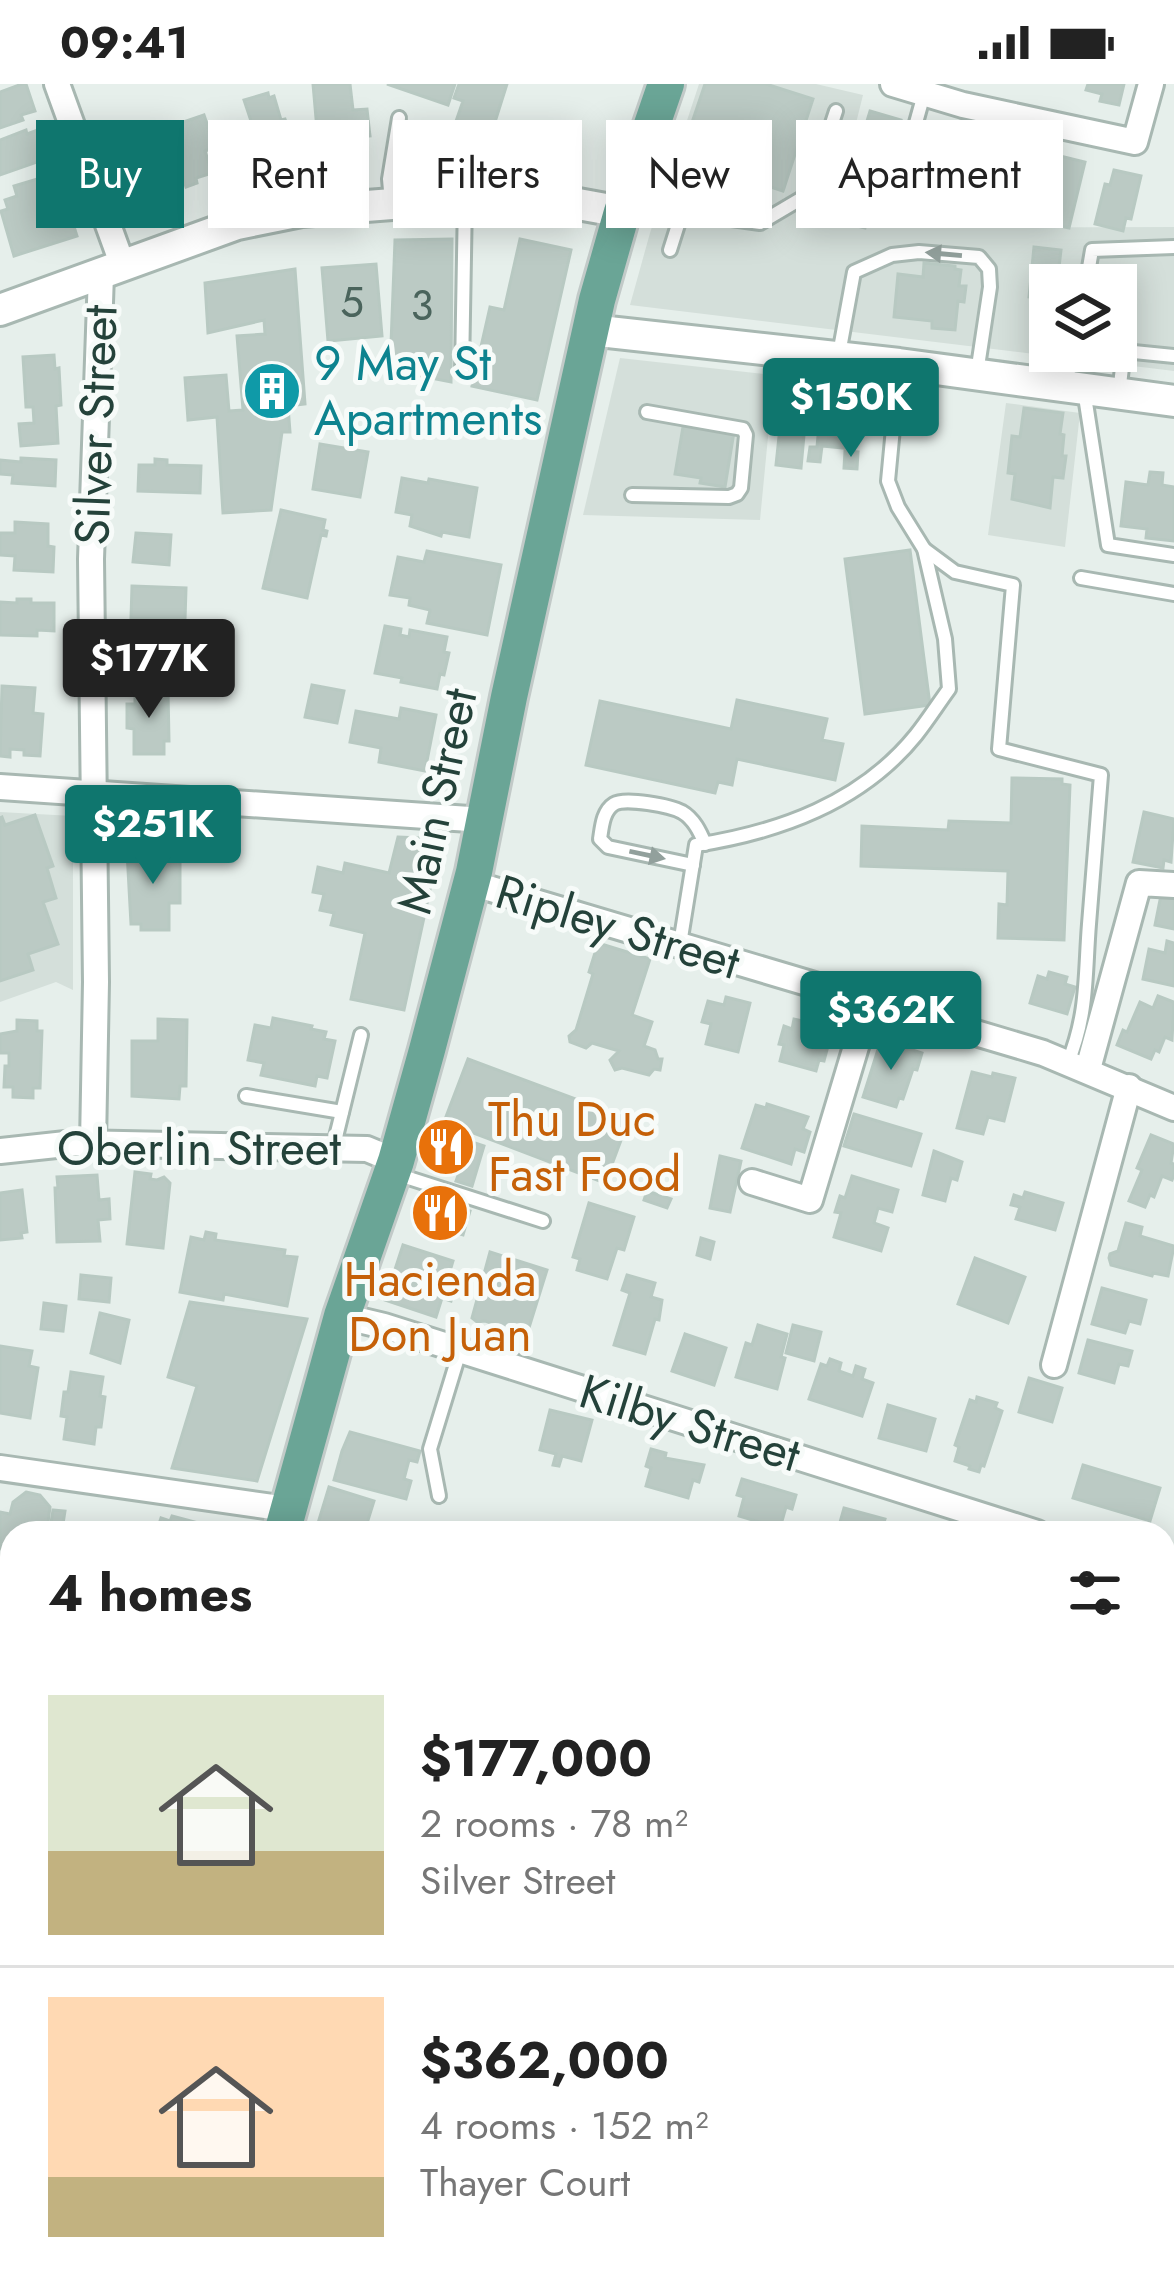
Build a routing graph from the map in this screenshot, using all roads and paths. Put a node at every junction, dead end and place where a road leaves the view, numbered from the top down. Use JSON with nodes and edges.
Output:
{"nodes":[{"id":1,"x":58,"y":84,"type":"edge"},
{"id":2,"x":892,"y":84,"type":"edge"},
{"id":3,"x":1151,"y":84,"type":"edge"},
{"id":4,"x":660,"y":86,"type":"edge"},
{"id":5,"x":924,"y":93,"type":"junction"},
{"id":6,"x":836,"y":111,"type":"dead end"},
{"id":7,"x":399,"y":118,"type":"dead end"},
{"id":8,"x":650,"y":120,"type":"edge"},
{"id":9,"x":917,"y":120,"type":"edge"},
{"id":10,"x":391,"y":203,"type":"joint"},
{"id":11,"x":464,"y":228,"type":"edge"},
{"id":12,"x":618,"y":228,"type":"edge"},
{"id":13,"x":1174,"y":248,"type":"edge"},
{"id":14,"x":670,"y":250,"type":"dead end"},
{"id":15,"x":1090,"y":264,"type":"edge"},
{"id":16,"x":112,"y":270,"type":"junction"},
{"id":17,"x":0,"y":310,"type":"edge"},
{"id":18,"x":590,"y":330,"type":"junction"},
{"id":19,"x":1174,"y":356,"type":"edge"},
{"id":20,"x":838,"y":357,"type":"junction"},
{"id":21,"x":899,"y":364,"type":"junction"},
{"id":22,"x":462,"y":371,"type":"dead end"},
{"id":23,"x":1074,"y":372,"type":"edge"},
{"id":24,"x":977,"y":374,"type":"junction"},
{"id":25,"x":1075,"y":387,"type":"junction"},
{"id":26,"x":1119,"y":393,"type":"junction"},
{"id":27,"x":1174,"y":400,"type":"edge"},
{"id":28,"x":647,"y":412,"type":"dead end"},
{"id":29,"x":632,"y":495,"type":"dead end"},
{"id":30,"x":924,"y":549,"type":"junction"},
{"id":31,"x":1174,"y":555,"type":"edge"},
{"id":32,"x":1081,"y":578,"type":"dead end"},
{"id":33,"x":1174,"y":594,"type":"edge"},
{"id":34,"x":0,"y":787,"type":"edge"},
{"id":35,"x":93,"y":793,"type":"junction"},
{"id":36,"x":484,"y":820,"type":"junction"},
{"id":37,"x":705,"y":844,"type":"junction"},
{"id":38,"x":693,"y":865,"type":"junction"},
{"id":39,"x":471,"y":884,"type":"junction"},
{"id":40,"x":1174,"y":885,"type":"edge"},
{"id":41,"x":680,"y":944,"type":"junction"},
{"id":42,"x":870,"y":1000,"type":"junction"},
{"id":43,"x":361,"y":1035,"type":"dead end"},
{"id":44,"x":1078,"y":1066,"type":"junction"},
{"id":45,"x":1129,"y":1088,"type":"junction"},
{"id":46,"x":246,"y":1096,"type":"dead end"},
{"id":47,"x":1174,"y":1108,"type":"edge"},
{"id":48,"x":342,"y":1112,"type":"junction"},
{"id":49,"x":93,"y":1144,"type":"junction"},
{"id":50,"x":333,"y":1148,"type":"junction"},
{"id":51,"x":0,"y":1151,"type":"edge"},
{"id":52,"x":394,"y":1167,"type":"junction"},
{"id":53,"x":752,"y":1182,"type":"dead end"},
{"id":54,"x":543,"y":1221,"type":"dead end"},
{"id":55,"x":342,"y":1316,"type":"junction"},
{"id":56,"x":460,"y":1351,"type":"junction"},
{"id":57,"x":1054,"y":1365,"type":"dead end"},
{"id":58,"x":0,"y":1468,"type":"edge"},
{"id":59,"x":439,"y":1496,"type":"dead end"},
{"id":60,"x":284,"y":1521,"type":"edge"},
{"id":61,"x":999,"y":1521,"type":"edge"}],
"edges":[{"from":1,"to":16,"type":"street"},
{"from":2,"to":5,"type":"street"},
{"from":3,"to":5,"type":"street"},
{"from":4,"to":8,"type":"main road","name":"Main Street"},
{"from":5,"to":9,"type":"lane"},
{"from":6,"to":14,"type":"lane"},
{"from":7,"to":10,"type":"lane"},
{"from":10,"to":16,"type":"street"},
{"from":11,"to":22,"type":"lane"},
{"from":12,"to":18,"type":"main road","name":"Main Street"},
{"from":13,"to":15,"type":"lane"},
{"from":16,"to":17,"type":"street"},
{"from":16,"to":35,"type":"street","name":"Silver Street"},
{"from":18,"to":20,"type":"street"},
{"from":18,"to":36,"type":"main road","name":"Main Street"},
{"from":19,"to":26,"type":"lane"},
{"from":20,"to":21,"type":"street"},
{"from":24,"to":20,"type":"lane","one_way":true},
{"from":21,"to":24,"type":"street"},
{"from":21,"to":30,"type":"lane"},
{"from":23,"to":25,"type":"lane"},
{"from":24,"to":25,"type":"street"},
{"from":25,"to":26,"type":"street"},
{"from":25,"to":31,"type":"lane"},
{"from":26,"to":27,"type":"street"},
{"from":28,"to":29,"type":"lane"},
{"from":30,"to":37,"type":"lane"},
{"from":30,"to":44,"type":"lane"},
{"from":32,"to":33,"type":"lane"},
{"from":34,"to":35,"type":"street"},
{"from":35,"to":36,"type":"street"},
{"from":35,"to":49,"type":"street","name":"Silver Street"},
{"from":36,"to":39,"type":"main road","name":"Main Street"},
{"from":37,"to":38,"type":"lane"},
{"from":37,"to":38,"type":"lane","one_way":true},
{"from":38,"to":41,"type":"lane"},
{"from":39,"to":41,"type":"street","name":"Ripley Street"},
{"from":39,"to":52,"type":"main road","name":"Main Street"},
{"from":40,"to":44,"type":"street"},
{"from":41,"to":42,"type":"street","name":"Ripley Street"},
{"from":42,"to":44,"type":"street","name":"Ripley Street"},
{"from":42,"to":53,"type":"street"},
{"from":43,"to":48,"type":"lane"},
{"from":44,"to":45,"type":"street","name":"Ripley Street"},
{"from":45,"to":47,"type":"street","name":"Ripley Street"},
{"from":45,"to":57,"type":"street"},
{"from":46,"to":48,"type":"lane"},
{"from":48,"to":50,"type":"lane"},
{"from":49,"to":50,"type":"street","name":"Oberlin Street"},
{"from":49,"to":51,"type":"street","name":"Oberlin Street"},
{"from":50,"to":52,"type":"street","name":"Oberlin Street"},
{"from":52,"to":54,"type":"lane"},
{"from":52,"to":55,"type":"main road","name":"Main Street"},
{"from":55,"to":56,"type":"street","name":"Kilby Street"},
{"from":55,"to":60,"type":"main road","name":"Main Street"},
{"from":56,"to":59,"type":"lane"},
{"from":56,"to":61,"type":"street","name":"Kilby Street"},
{"from":58,"to":60,"type":"street"}]}
